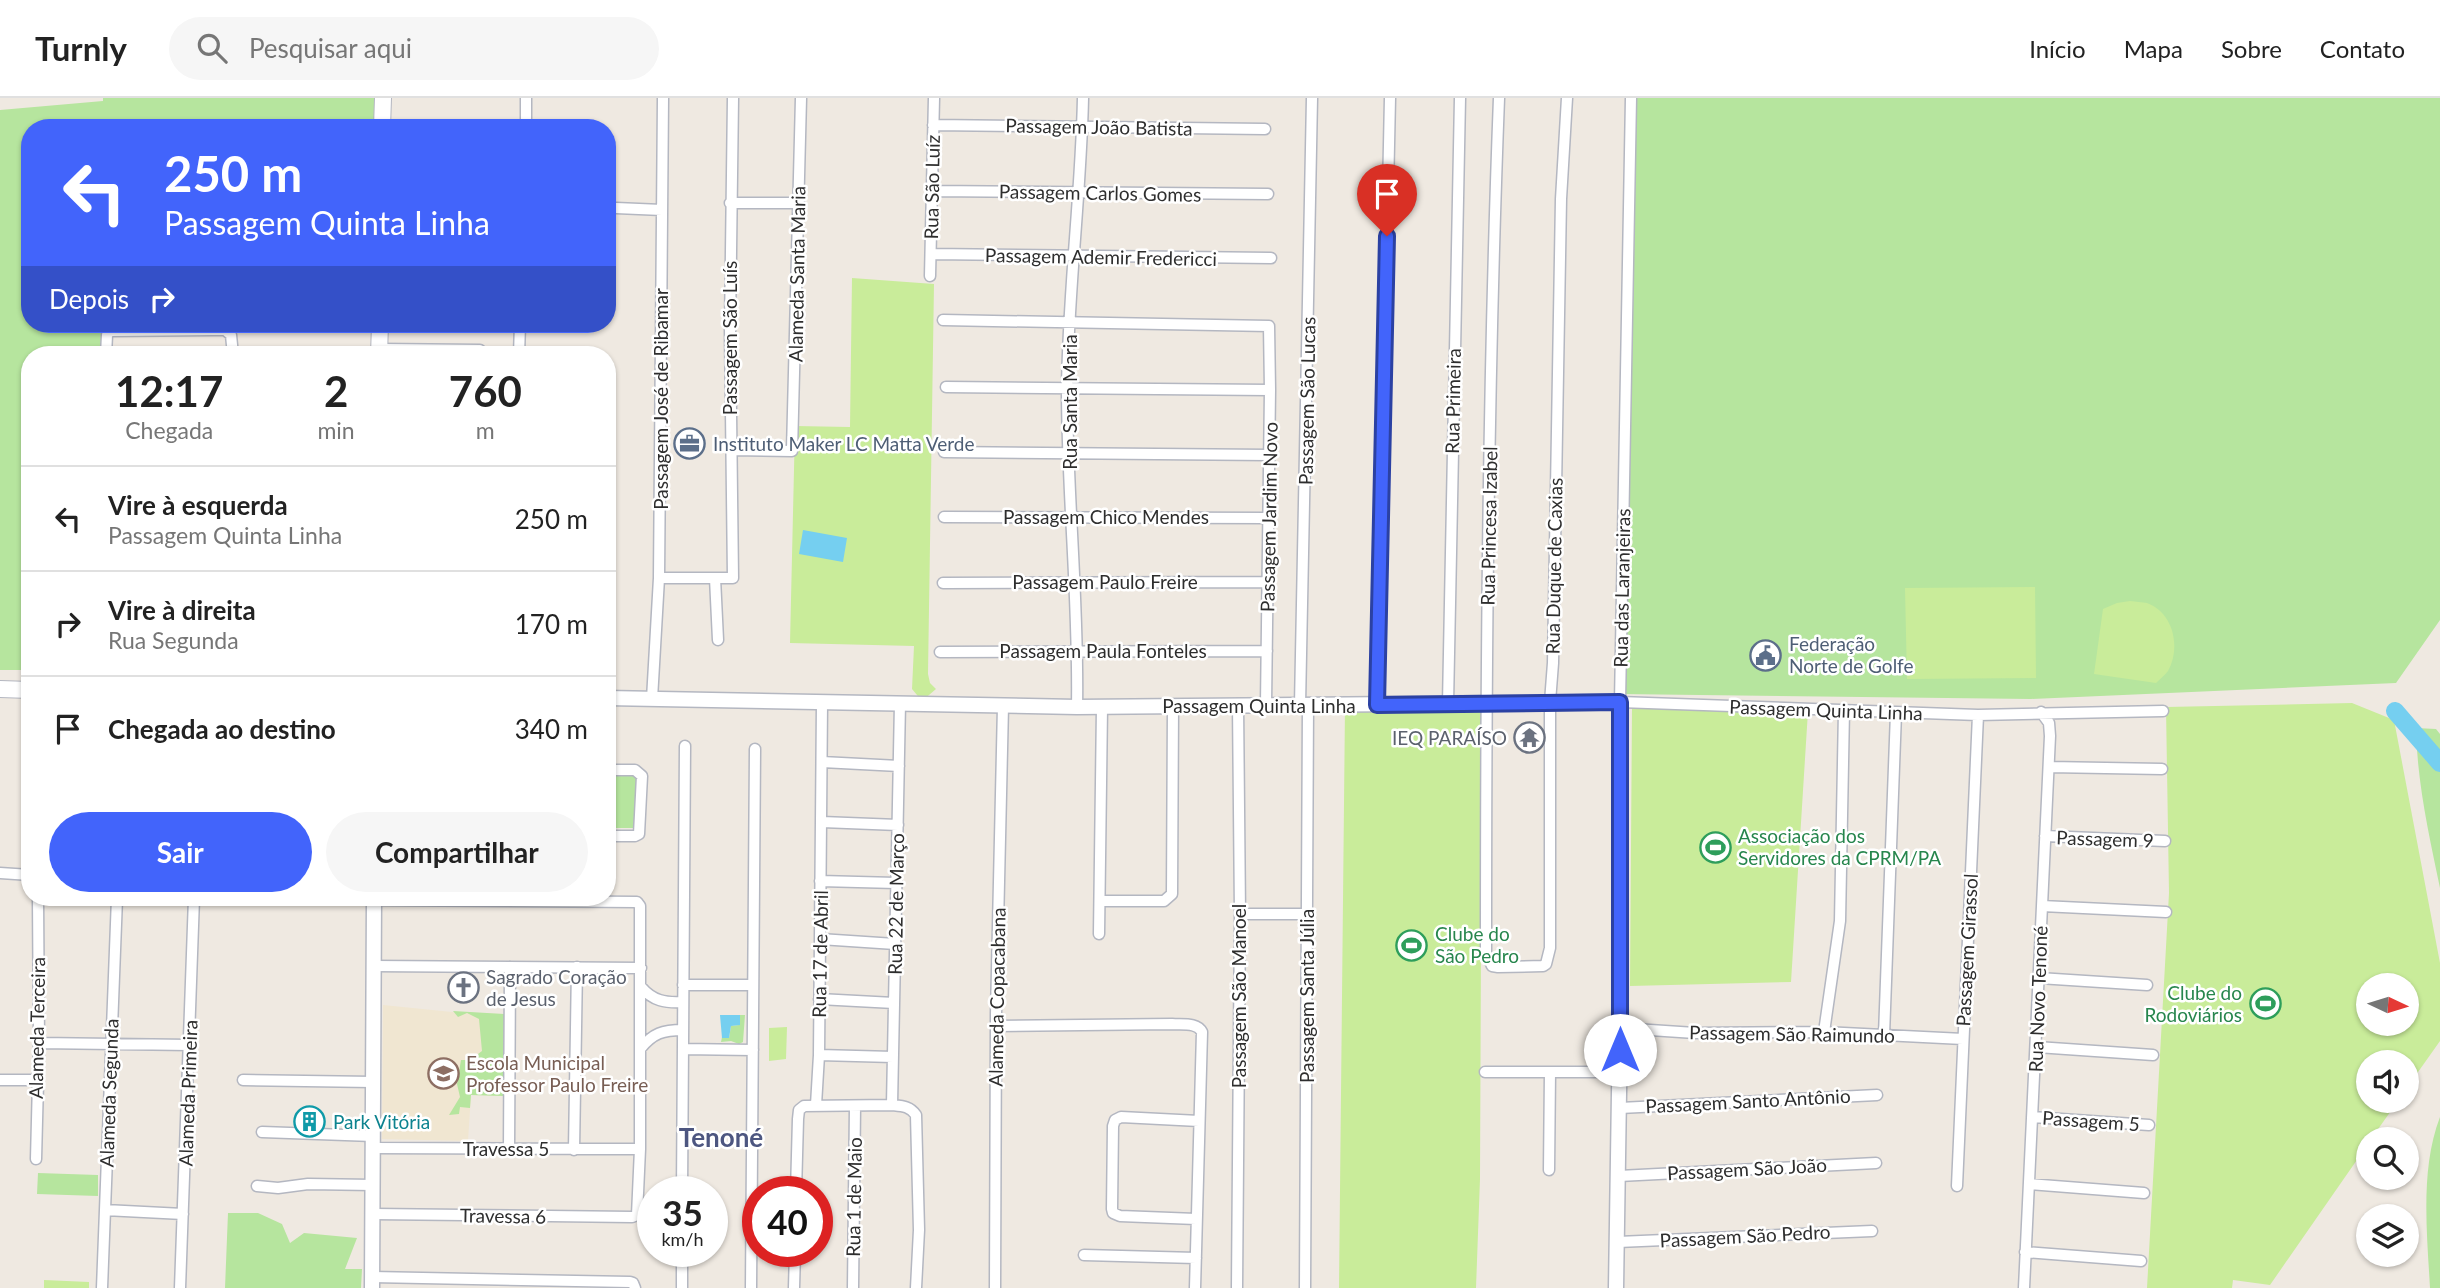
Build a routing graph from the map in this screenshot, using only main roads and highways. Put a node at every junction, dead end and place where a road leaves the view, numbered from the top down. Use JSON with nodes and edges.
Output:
{"nodes":[{"id":1,"x":383,"y":98,"type":"edge"},
{"id":2,"x":382,"y":119,"type":"edge"},
{"id":3,"x":0,"y":688,"type":"edge"},
{"id":4,"x":21,"y":689,"type":"edge"}],
"edges":[{"from":1,"to":2,"type":"main road"},
{"from":3,"to":4,"type":"main road"}]}
